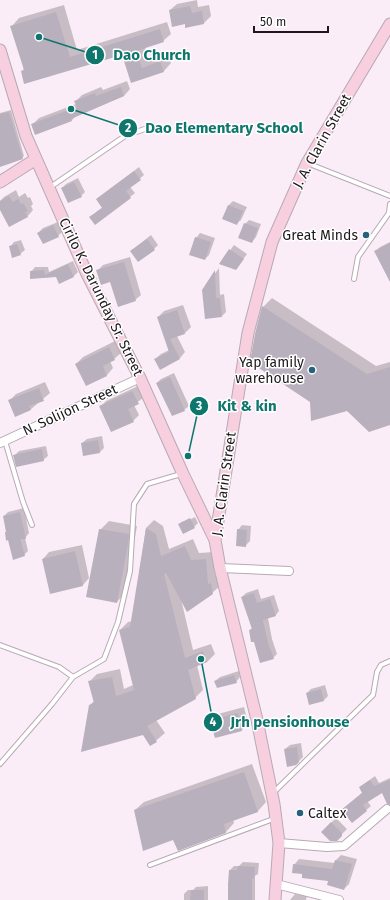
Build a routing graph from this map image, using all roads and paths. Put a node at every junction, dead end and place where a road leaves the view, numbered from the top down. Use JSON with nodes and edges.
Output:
{"nodes":[{"id":1,"x":390,"y":24,"type":"edge"},
{"id":2,"x":0,"y":50,"type":"edge"},
{"id":3,"x":153,"y":126,"type":"dead end"},
{"id":4,"x":36,"y":159,"type":"junction"},
{"id":5,"x":307,"y":163,"type":"junction"},
{"id":6,"x":0,"y":182,"type":"edge"},
{"id":7,"x":49,"y":189,"type":"junction"},
{"id":8,"x":390,"y":196,"type":"edge"},
{"id":9,"x":390,"y":204,"type":"edge"},
{"id":10,"x":354,"y":279,"type":"dead end"},
{"id":11,"x":140,"y":378,"type":"junction"},
{"id":12,"x":2,"y":442,"type":"edge"},
{"id":13,"x":183,"y":474,"type":"junction"},
{"id":14,"x":32,"y":525,"type":"dead end"},
{"id":15,"x":215,"y":540,"type":"junction"},
{"id":16,"x":220,"y":568,"type":"junction"},
{"id":17,"x":288,"y":571,"type":"dead end"},
{"id":18,"x":0,"y":645,"type":"edge"},
{"id":19,"x":390,"y":661,"type":"edge"},
{"id":20,"x":73,"y":677,"type":"junction"},
{"id":21,"x":0,"y":764,"type":"edge"},
{"id":22,"x":272,"y":794,"type":"junction"},
{"id":23,"x":387,"y":809,"type":"dead end"},
{"id":24,"x":276,"y":818,"type":"junction"},
{"id":25,"x":279,"y":843,"type":"junction"},
{"id":26,"x":150,"y":865,"type":"dead end"},
{"id":27,"x":276,"y":884,"type":"junction"},
{"id":28,"x":275,"y":900,"type":"edge"},
{"id":29,"x":339,"y":900,"type":"edge"}],
"edges":[{"from":1,"to":5,"type":"main road","name":"J. A. Clarin Street"},
{"from":2,"to":4,"type":"main road","name":"Cirilo K. Darunday Sr. Street"},
{"from":3,"to":7,"type":"lane"},
{"from":4,"to":6,"type":"main road"},
{"from":4,"to":7,"type":"main road","name":"Cirilo K. Darunday Sr. Street"},
{"from":5,"to":8,"type":"lane"},
{"from":5,"to":15,"type":"main road","name":"J. A. Clarin Street"},
{"from":7,"to":11,"type":"main road","name":"Cirilo K. Darunday Sr. Street"},
{"from":9,"to":10,"type":"lane"},
{"from":11,"to":12,"type":"street","name":"N. Solijon Street"},
{"from":11,"to":13,"type":"main road","name":"Cirilo K. Darunday Sr. Street"},
{"from":12,"to":14,"type":"lane"},
{"from":13,"to":15,"type":"main road","name":"Cirilo K. Darunday Sr. Street"},
{"from":13,"to":20,"type":"lane"},
{"from":15,"to":16,"type":"main road","name":"J. A. Clarin Street"},
{"from":16,"to":17,"type":"street"},
{"from":16,"to":22,"type":"main road","name":"J. A. Clarin Street"},
{"from":18,"to":20,"type":"lane"},
{"from":19,"to":22,"type":"lane"},
{"from":20,"to":21,"type":"lane"},
{"from":22,"to":24,"type":"main road","name":"J. A. Clarin Street"},
{"from":23,"to":25,"type":"street"},
{"from":24,"to":25,"type":"main road","name":"J. A. Clarin Street"},
{"from":24,"to":26,"type":"lane"},
{"from":25,"to":27,"type":"main road","name":"J. A. Clarin Street"},
{"from":27,"to":28,"type":"main road","name":"J. A. Clarin Street"},
{"from":27,"to":29,"type":"street"}]}
